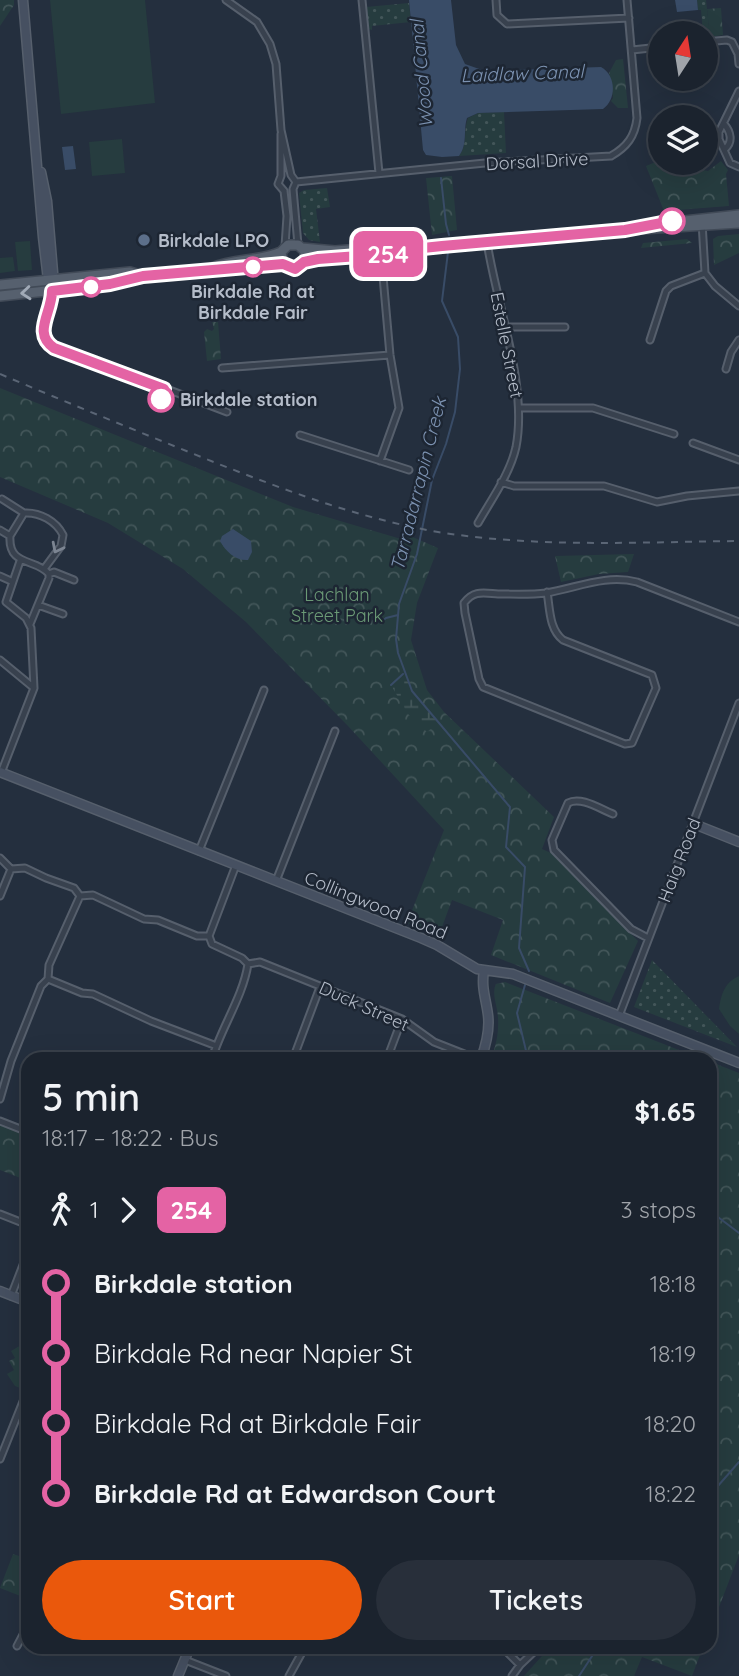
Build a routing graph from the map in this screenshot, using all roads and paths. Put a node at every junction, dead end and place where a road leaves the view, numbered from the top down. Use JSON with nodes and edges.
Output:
{"nodes":[{"id":1,"x":23,"y":0,"type":"edge"},
{"id":2,"x":226,"y":0,"type":"edge"},
{"id":3,"x":243,"y":0,"type":"edge"},
{"id":4,"x":362,"y":0,"type":"edge"},
{"id":5,"x":496,"y":0,"type":"edge"},
{"id":6,"x":627,"y":0,"type":"edge"},
{"id":7,"x":237,"y":7,"type":"junction"},
{"id":8,"x":629,"y":18,"type":"junction"},
{"id":9,"x":737,"y":33,"type":"edge"},
{"id":10,"x":718,"y":41,"type":"edge"},
{"id":11,"x":732,"y":42,"type":"junction"},
{"id":12,"x":648,"y":48,"type":"edge"},
{"id":13,"x":632,"y":50,"type":"junction"},
{"id":14,"x":739,"y":64,"type":"edge"},
{"id":15,"x":739,"y":92,"type":"edge"},
{"id":16,"x":724,"y":124,"type":"junction"},
{"id":17,"x":281,"y":130,"type":"junction"},
{"id":18,"x":725,"y":149,"type":"junction"},
{"id":19,"x":739,"y":167,"type":"edge"},
{"id":20,"x":379,"y":173,"type":"junction"},
{"id":21,"x":291,"y":175,"type":"junction"},
{"id":22,"x":281,"y":176,"type":"junction"},
{"id":23,"x":296,"y":182,"type":"junction"},
{"id":24,"x":293,"y":189,"type":"junction"},
{"id":25,"x":284,"y":191,"type":"junction"},
{"id":26,"x":739,"y":215,"type":"edge"},
{"id":27,"x":702,"y":222,"type":"junction"},
{"id":28,"x":739,"y":223,"type":"edge"},
{"id":29,"x":487,"y":242,"type":"junction"},
{"id":30,"x":300,"y":246,"type":"junction"},
{"id":31,"x":283,"y":249,"type":"junction"},
{"id":32,"x":381,"y":251,"type":"junction"},
{"id":33,"x":304,"y":262,"type":"junction"},
{"id":34,"x":283,"y":264,"type":"junction"},
{"id":35,"x":210,"y":269,"type":"junction"},
{"id":36,"x":705,"y":274,"type":"junction"},
{"id":37,"x":143,"y":276,"type":"junction"},
{"id":38,"x":51,"y":280,"type":"junction"},
{"id":39,"x":0,"y":285,"type":"edge"},
{"id":40,"x":52,"y":291,"type":"junction"},
{"id":41,"x":0,"y":296,"type":"edge"},
{"id":42,"x":739,"y":306,"type":"edge"},
{"id":43,"x":506,"y":327,"type":"junction"},
{"id":44,"x":565,"y":327,"type":"dead end"},
{"id":45,"x":650,"y":340,"type":"dead end"},
{"id":46,"x":739,"y":340,"type":"edge"},
{"id":47,"x":390,"y":355,"type":"junction"},
{"id":48,"x":222,"y":368,"type":"dead end"},
{"id":49,"x":726,"y":369,"type":"dead end"},
{"id":50,"x":519,"y":408,"type":"junction"},
{"id":51,"x":227,"y":412,"type":"dead end"},
{"id":52,"x":674,"y":434,"type":"dead end"},
{"id":53,"x":300,"y":435,"type":"dead end"},
{"id":54,"x":693,"y":443,"type":"dead end"},
{"id":55,"x":739,"y":460,"type":"edge"},
{"id":56,"x":380,"y":461,"type":"junction"},
{"id":57,"x":409,"y":470,"type":"dead end"},
{"id":58,"x":501,"y":482,"type":"junction"},
{"id":59,"x":739,"y":491,"type":"edge"},
{"id":60,"x":2,"y":499,"type":"dead end"},
{"id":61,"x":24,"y":513,"type":"junction"},
{"id":62,"x":478,"y":523,"type":"dead end"},
{"id":63,"x":0,"y":530,"type":"edge"},
{"id":64,"x":10,"y":536,"type":"junction"},
{"id":65,"x":20,"y":561,"type":"junction"},
{"id":66,"x":46,"y":572,"type":"junction"},
{"id":67,"x":0,"y":576,"type":"edge"},
{"id":68,"x":74,"y":580,"type":"dead end"},
{"id":69,"x":11,"y":582,"type":"junction"},
{"id":70,"x":547,"y":593,"type":"junction"},
{"id":71,"x":3,"y":600,"type":"edge"},
{"id":72,"x":38,"y":605,"type":"junction"},
{"id":73,"x":63,"y":614,"type":"dead end"},
{"id":74,"x":739,"y":622,"type":"edge"},
{"id":75,"x":30,"y":624,"type":"junction"},
{"id":76,"x":0,"y":660,"type":"edge"},
{"id":77,"x":34,"y":688,"type":"junction"},
{"id":78,"x":264,"y":690,"type":"dead end"},
{"id":79,"x":739,"y":704,"type":"edge"},
{"id":80,"x":335,"y":731,"type":"dead end"},
{"id":81,"x":1,"y":773,"type":"edge"},
{"id":82,"x":613,"y":814,"type":"dead end"},
{"id":83,"x":694,"y":824,"type":"junction"},
{"id":84,"x":739,"y":842,"type":"edge"},
{"id":85,"x":199,"y":851,"type":"junction"},
{"id":86,"x":0,"y":858,"type":"edge"},
{"id":87,"x":236,"y":866,"type":"junction"},
{"id":88,"x":11,"y":869,"type":"junction"},
{"id":89,"x":275,"y":881,"type":"junction"},
{"id":90,"x":0,"y":896,"type":"edge"},
{"id":91,"x":80,"y":896,"type":"junction"},
{"id":92,"x":209,"y":936,"type":"junction"},
{"id":93,"x":649,"y":938,"type":"junction"},
{"id":94,"x":248,"y":964,"type":"junction"},
{"id":95,"x":484,"y":971,"type":"junction"},
{"id":96,"x":48,"y":979,"type":"junction"},
{"id":97,"x":320,"y":987,"type":"junction"},
{"id":98,"x":619,"y":1016,"type":"junction"},
{"id":99,"x":402,"y":1019,"type":"junction"},
{"id":100,"x":214,"y":1045,"type":"junction"},
{"id":101,"x":213,"y":1052,"type":"edge"},
{"id":102,"x":296,"y":1052,"type":"edge"},
{"id":103,"x":390,"y":1052,"type":"edge"},
{"id":104,"x":460,"y":1052,"type":"edge"},
{"id":105,"x":482,"y":1052,"type":"edge"},
{"id":106,"x":711,"y":1052,"type":"edge"},
{"id":107,"x":717,"y":1054,"type":"edge"},
{"id":108,"x":739,"y":1063,"type":"edge"},
{"id":109,"x":0,"y":1099,"type":"edge"},
{"id":110,"x":0,"y":1121,"type":"edge"},
{"id":111,"x":21,"y":1129,"type":"edge"},
{"id":112,"x":0,"y":1214,"type":"edge"},
{"id":113,"x":21,"y":1222,"type":"edge"},
{"id":114,"x":21,"y":1270,"type":"edge"},
{"id":115,"x":0,"y":1292,"type":"edge"},
{"id":116,"x":11,"y":1296,"type":"junction"},
{"id":117,"x":21,"y":1300,"type":"edge"},
{"id":118,"x":21,"y":1406,"type":"edge"},
{"id":119,"x":0,"y":1459,"type":"edge"},
{"id":120,"x":21,"y":1638,"type":"edge"},
{"id":121,"x":17,"y":1646,"type":"dead end"},
{"id":122,"x":187,"y":1654,"type":"edge"},
{"id":123,"x":301,"y":1654,"type":"edge"},
{"id":124,"x":509,"y":1654,"type":"edge"},
{"id":125,"x":532,"y":1654,"type":"edge"},
{"id":126,"x":185,"y":1660,"type":"junction"},
{"id":127,"x":520,"y":1665,"type":"junction"},
{"id":128,"x":178,"y":1676,"type":"edge"},
{"id":129,"x":226,"y":1676,"type":"edge"},
{"id":130,"x":289,"y":1676,"type":"edge"},
{"id":131,"x":512,"y":1676,"type":"edge"}],
"edges":[{"from":1,"to":38,"type":"street"},
{"from":2,"to":7,"type":"street"},
{"from":3,"to":7,"type":"street"},
{"from":4,"to":20,"type":"street"},
{"from":5,"to":8,"type":"street"},
{"from":6,"to":8,"type":"street","name":"Dorsal Drive"},
{"from":7,"to":17,"type":"street"},
{"from":8,"to":13,"type":"street","name":"Dorsal Drive"},
{"from":9,"to":11,"type":"street"},
{"from":10,"to":11,"type":"street"},
{"from":11,"to":14,"type":"street"},
{"from":12,"to":13,"type":"street"},
{"from":13,"to":20,"type":"street","name":"Dorsal Drive"},
{"from":15,"to":16,"type":"street"},
{"from":16,"to":18,"type":"street"},
{"from":16,"to":18,"type":"street"},
{"from":17,"to":21,"type":"street"},
{"from":17,"to":22,"type":"street"},
{"from":18,"to":19,"type":"street"},
{"from":20,"to":23,"type":"street","name":"Dorsal Drive"},
{"from":21,"to":22,"type":"street"},
{"from":21,"to":23,"type":"street"},
{"from":22,"to":25,"type":"street"},
{"from":23,"to":24,"type":"street"},
{"from":24,"to":25,"type":"street"},
{"from":24,"to":30,"type":"street"},
{"from":25,"to":31,"type":"street"},
{"from":26,"to":27,"type":"main road"},
{"from":27,"to":28,"type":"main road"},
{"from":27,"to":29,"type":"main road"},
{"from":27,"to":36,"type":"street"},
{"from":29,"to":32,"type":"main road"},
{"from":29,"to":43,"type":"street","name":"Estelle Street"},
{"from":30,"to":31,"type":"main road"},
{"from":30,"to":32,"type":"main road"},
{"from":30,"to":33,"type":"main road"},
{"from":31,"to":34,"type":"main road"},
{"from":31,"to":35,"type":"main road"},
{"from":32,"to":33,"type":"main road"},
{"from":32,"to":47,"type":"street"},
{"from":33,"to":34,"type":"main road"},
{"from":34,"to":35,"type":"main road"},
{"from":35,"to":37,"type":"main road"},
{"from":36,"to":42,"type":"street"},
{"from":36,"to":45,"type":"street"},
{"from":37,"to":38,"type":"main road"},
{"from":37,"to":40,"type":"main road"},
{"from":38,"to":39,"type":"main road"},
{"from":38,"to":40,"type":"street"},
{"from":40,"to":41,"type":"main road","one_way":true},
{"from":40,"to":51,"type":"street"},
{"from":43,"to":44,"type":"street"},
{"from":43,"to":50,"type":"street","name":"Estelle Street"},
{"from":46,"to":49,"type":"street"},
{"from":47,"to":48,"type":"street"},
{"from":47,"to":56,"type":"street"},
{"from":50,"to":52,"type":"street"},
{"from":50,"to":58,"type":"street","name":"Estelle Street"},
{"from":53,"to":56,"type":"street"},
{"from":54,"to":55,"type":"street"},
{"from":56,"to":57,"type":"street"},
{"from":58,"to":59,"type":"street"},
{"from":58,"to":62,"type":"street","name":"Estelle Street"},
{"from":60,"to":61,"type":"street"},
{"from":61,"to":64,"type":"street"},
{"from":61,"to":66,"type":"street","one_way":true},
{"from":63,"to":64,"type":"street"},
{"from":64,"to":65,"type":"street"},
{"from":65,"to":66,"type":"street"},
{"from":65,"to":69,"type":"street"},
{"from":66,"to":68,"type":"street"},
{"from":66,"to":72,"type":"street"},
{"from":67,"to":69,"type":"street"},
{"from":69,"to":71,"type":"street"},
{"from":70,"to":70,"type":"street"},
{"from":70,"to":74,"type":"street"},
{"from":71,"to":75,"type":"street"},
{"from":72,"to":73,"type":"street"},
{"from":72,"to":75,"type":"street"},
{"from":75,"to":77,"type":"street"},
{"from":76,"to":77,"type":"street"},
{"from":77,"to":81,"type":"street"},
{"from":78,"to":85,"type":"street"},
{"from":79,"to":83,"type":"street","name":"Haig Road"},
{"from":80,"to":89,"type":"street"},
{"from":81,"to":85,"type":"street","name":"Collingwood Road"},
{"from":82,"to":93,"type":"street"},
{"from":83,"to":84,"type":"street"},
{"from":83,"to":93,"type":"street","name":"Haig Road"},
{"from":85,"to":87,"type":"street","name":"Collingwood Road"},
{"from":86,"to":88,"type":"street"},
{"from":87,"to":89,"type":"street","name":"Collingwood Road"},
{"from":87,"to":92,"type":"street"},
{"from":88,"to":90,"type":"street"},
{"from":88,"to":91,"type":"street"},
{"from":89,"to":95,"type":"street","name":"Collingwood Road"},
{"from":91,"to":92,"type":"street"},
{"from":91,"to":96,"type":"street"},
{"from":92,"to":94,"type":"street","name":"Duck Street"},
{"from":93,"to":98,"type":"street","name":"Haig Road"},
{"from":94,"to":97,"type":"street","name":"Duck Street"},
{"from":94,"to":100,"type":"street"},
{"from":95,"to":98,"type":"street","name":"Collingwood Road"},
{"from":95,"to":105,"type":"street"},
{"from":96,"to":100,"type":"street"},
{"from":96,"to":109,"type":"street"},
{"from":97,"to":99,"type":"street","name":"Duck Street"},
{"from":97,"to":102,"type":"street"},
{"from":98,"to":106,"type":"street","name":"Collingwood Road"},
{"from":99,"to":103,"type":"street"},
{"from":99,"to":104,"type":"street","name":"Duck Street"},
{"from":100,"to":101,"type":"street"},
{"from":107,"to":108,"type":"street","name":"Collingwood Road"},
{"from":110,"to":111,"type":"street"},
{"from":112,"to":113,"type":"street"},
{"from":114,"to":116,"type":"street"},
{"from":115,"to":116,"type":"street"},
{"from":116,"to":117,"type":"street"},
{"from":118,"to":119,"type":"street"},
{"from":120,"to":121,"type":"street"},
{"from":122,"to":126,"type":"street"},
{"from":123,"to":130,"type":"street"},
{"from":124,"to":127,"type":"street"},
{"from":125,"to":127,"type":"street"},
{"from":126,"to":128,"type":"street"},
{"from":126,"to":129,"type":"street"},
{"from":127,"to":131,"type":"street"}]}
